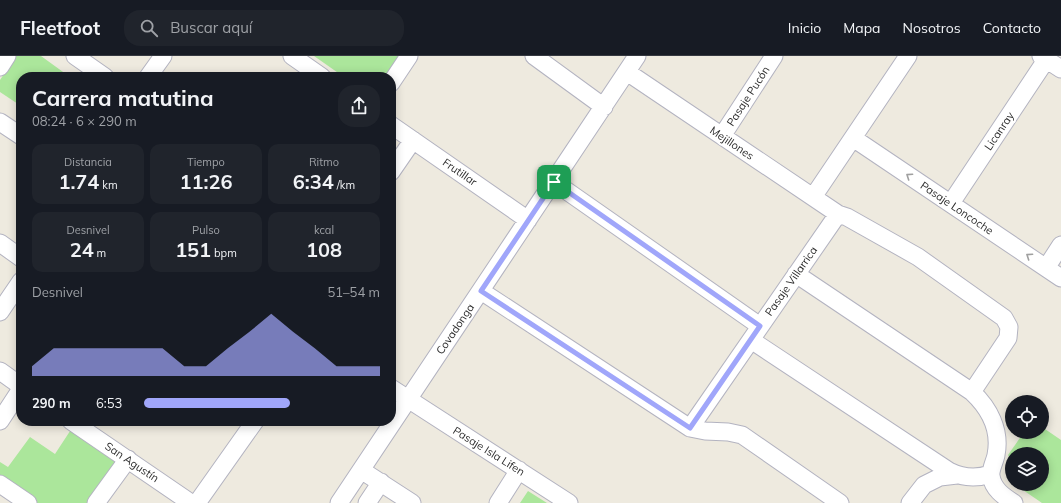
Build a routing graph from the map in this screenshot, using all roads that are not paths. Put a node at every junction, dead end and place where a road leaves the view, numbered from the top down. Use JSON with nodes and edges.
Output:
{"nodes":[{"id":1,"x":7,"y":56,"type":"edge"},
{"id":2,"x":75,"y":56,"type":"edge"},
{"id":3,"x":163,"y":56,"type":"edge"},
{"id":4,"x":292,"y":56,"type":"edge"},
{"id":5,"x":409,"y":56,"type":"edge"},
{"id":6,"x":534,"y":56,"type":"edge"},
{"id":7,"x":637,"y":56,"type":"edge"},
{"id":8,"x":774,"y":56,"type":"edge"},
{"id":9,"x":908,"y":56,"type":"edge"},
{"id":10,"x":1044,"y":58,"type":"edge"},
{"id":11,"x":0,"y":67,"type":"edge"},
{"id":12,"x":1061,"y":69,"type":"edge"},
{"id":13,"x":98,"y":72,"type":"edge"},
{"id":14,"x":152,"y":72,"type":"edge"},
{"id":15,"x":311,"y":72,"type":"edge"},
{"id":16,"x":626,"y":72,"type":"junction"},
{"id":17,"x":396,"y":76,"type":"edge"},
{"id":18,"x":604,"y":107,"type":"junction"},
{"id":19,"x":0,"y":122,"type":"edge"},
{"id":20,"x":396,"y":128,"type":"edge"},
{"id":21,"x":16,"y":133,"type":"edge"},
{"id":22,"x":722,"y":136,"type":"junction"},
{"id":23,"x":853,"y":138,"type":"junction"},
{"id":24,"x":413,"y":140,"type":"junction"},
{"id":25,"x":396,"y":165,"type":"edge"},
{"id":26,"x":554,"y":182,"type":"junction"},
{"id":27,"x":813,"y":197,"type":"junction"},
{"id":28,"x":951,"y":203,"type":"junction"},
{"id":29,"x":838,"y":214,"type":"junction"},
{"id":30,"x":528,"y":220,"type":"junction"},
{"id":31,"x":0,"y":243,"type":"edge"},
{"id":32,"x":1061,"y":245,"type":"edge"},
{"id":33,"x":16,"y":254,"type":"edge"},
{"id":34,"x":1046,"y":268,"type":"junction"},
{"id":35,"x":796,"y":274,"type":"junction"},
{"id":36,"x":1061,"y":278,"type":"edge"},
{"id":37,"x":16,"y":289,"type":"edge"},
{"id":38,"x":481,"y":291,"type":"junction"},
{"id":39,"x":0,"y":312,"type":"edge"},
{"id":40,"x":755,"y":333,"type":"junction"},
{"id":41,"x":0,"y":371,"type":"edge"},
{"id":42,"x":16,"y":382,"type":"edge"},
{"id":43,"x":396,"y":392,"type":"edge"},
{"id":44,"x":972,"y":392,"type":"junction"},
{"id":45,"x":16,"y":397,"type":"edge"},
{"id":46,"x":408,"y":400,"type":"junction"},
{"id":47,"x":396,"y":418,"type":"edge"},
{"id":48,"x":0,"y":422,"type":"edge"},
{"id":49,"x":78,"y":426,"type":"edge"},
{"id":50,"x":251,"y":426,"type":"edge"},
{"id":51,"x":391,"y":426,"type":"edge"},
{"id":52,"x":690,"y":428,"type":"junction"},
{"id":53,"x":128,"y":459,"type":"junction"},
{"id":54,"x":361,"y":470,"type":"junction"},
{"id":55,"x":519,"y":470,"type":"junction"},
{"id":56,"x":990,"y":474,"type":"junction"},
{"id":57,"x":957,"y":475,"type":"junction"},
{"id":58,"x":381,"y":482,"type":"junction"},
{"id":59,"x":0,"y":484,"type":"edge"},
{"id":60,"x":28,"y":503,"type":"edge"},
{"id":61,"x":96,"y":503,"type":"edge"},
{"id":62,"x":191,"y":503,"type":"edge"},
{"id":63,"x":197,"y":503,"type":"edge"},
{"id":64,"x":339,"y":503,"type":"edge"},
{"id":65,"x":367,"y":503,"type":"edge"},
{"id":66,"x":412,"y":503,"type":"edge"},
{"id":67,"x":498,"y":503,"type":"edge"},
{"id":68,"x":569,"y":503,"type":"edge"},
{"id":69,"x":840,"y":503,"type":"edge"},
{"id":70,"x":910,"y":503,"type":"edge"},
{"id":71,"x":1014,"y":503,"type":"edge"}],
"edges":[{"from":1,"to":11,"type":"street"},
{"from":2,"to":13,"type":"street"},
{"from":3,"to":14,"type":"street"},
{"from":4,"to":15,"type":"street"},
{"from":5,"to":17,"type":"street"},
{"from":6,"to":18,"type":"street"},
{"from":7,"to":16,"type":"street","name":"Covadonga"},
{"from":8,"to":22,"type":"street","name":"Pasaje Pucón"},
{"from":9,"to":23,"type":"street"},
{"from":10,"to":12,"type":"street"},
{"from":10,"to":28,"type":"street","name":"Licanray"},
{"from":16,"to":18,"type":"street","name":"Covadonga"},
{"from":16,"to":22,"type":"street","name":"Mejillones"},
{"from":18,"to":26,"type":"street","name":"Covadonga"},
{"from":19,"to":21,"type":"street"},
{"from":20,"to":24,"type":"street","name":"Frutillar"},
{"from":22,"to":27,"type":"street","name":"Mejillones"},
{"from":23,"to":27,"type":"street"},
{"from":28,"to":23,"type":"street","name":"Pasaje Loncoche","one_way":true},
{"from":24,"to":25,"type":"street"},
{"from":24,"to":30,"type":"street","name":"Frutillar"},
{"from":26,"to":30,"type":"street","name":"Covadonga"},
{"from":26,"to":40,"type":"street"},
{"from":27,"to":29,"type":"street","name":"Mejillones"},
{"from":34,"to":28,"type":"street","name":"Pasaje Loncoche","one_way":true},
{"from":29,"to":35,"type":"street","name":"Pasaje Villarrica"},
{"from":29,"to":44,"type":"street","name":"Mejillones"},
{"from":30,"to":38,"type":"street","name":"Covadonga"},
{"from":31,"to":33,"type":"street"},
{"from":32,"to":34,"type":"street"},
{"from":34,"to":36,"type":"street","name":"Pasaje Loncoche"},
{"from":35,"to":40,"type":"street","name":"Pasaje Villarrica"},
{"from":35,"to":44,"type":"street"},
{"from":37,"to":39,"type":"street"},
{"from":38,"to":46,"type":"street","name":"Covadonga"},
{"from":38,"to":52,"type":"street"},
{"from":40,"to":52,"type":"street","name":"Pasaje Villarrica"},
{"from":40,"to":57,"type":"street"},
{"from":41,"to":42,"type":"street"},
{"from":43,"to":46,"type":"street","name":"Pasaje Isla Lifen"},
{"from":44,"to":56,"type":"street"},
{"from":45,"to":48,"type":"street"},
{"from":46,"to":47,"type":"street","name":"Covadonga"},
{"from":46,"to":55,"type":"street","name":"Pasaje Isla Lifen"},
{"from":49,"to":53,"type":"street","name":"San Agustín"},
{"from":50,"to":63,"type":"street"},
{"from":51,"to":54,"type":"street","name":"Covadonga"},
{"from":52,"to":69,"type":"street"},
{"from":53,"to":61,"type":"street"},
{"from":53,"to":62,"type":"street","name":"San Agustín"},
{"from":54,"to":58,"type":"street"},
{"from":54,"to":64,"type":"street","name":"Covadonga"},
{"from":55,"to":67,"type":"street"},
{"from":55,"to":68,"type":"street","name":"Pasaje Isla Lifen"},
{"from":56,"to":57,"type":"street"},
{"from":56,"to":71,"type":"street"},
{"from":57,"to":70,"type":"street"},
{"from":58,"to":65,"type":"street"},
{"from":58,"to":66,"type":"street"},
{"from":59,"to":60,"type":"street"}]}
